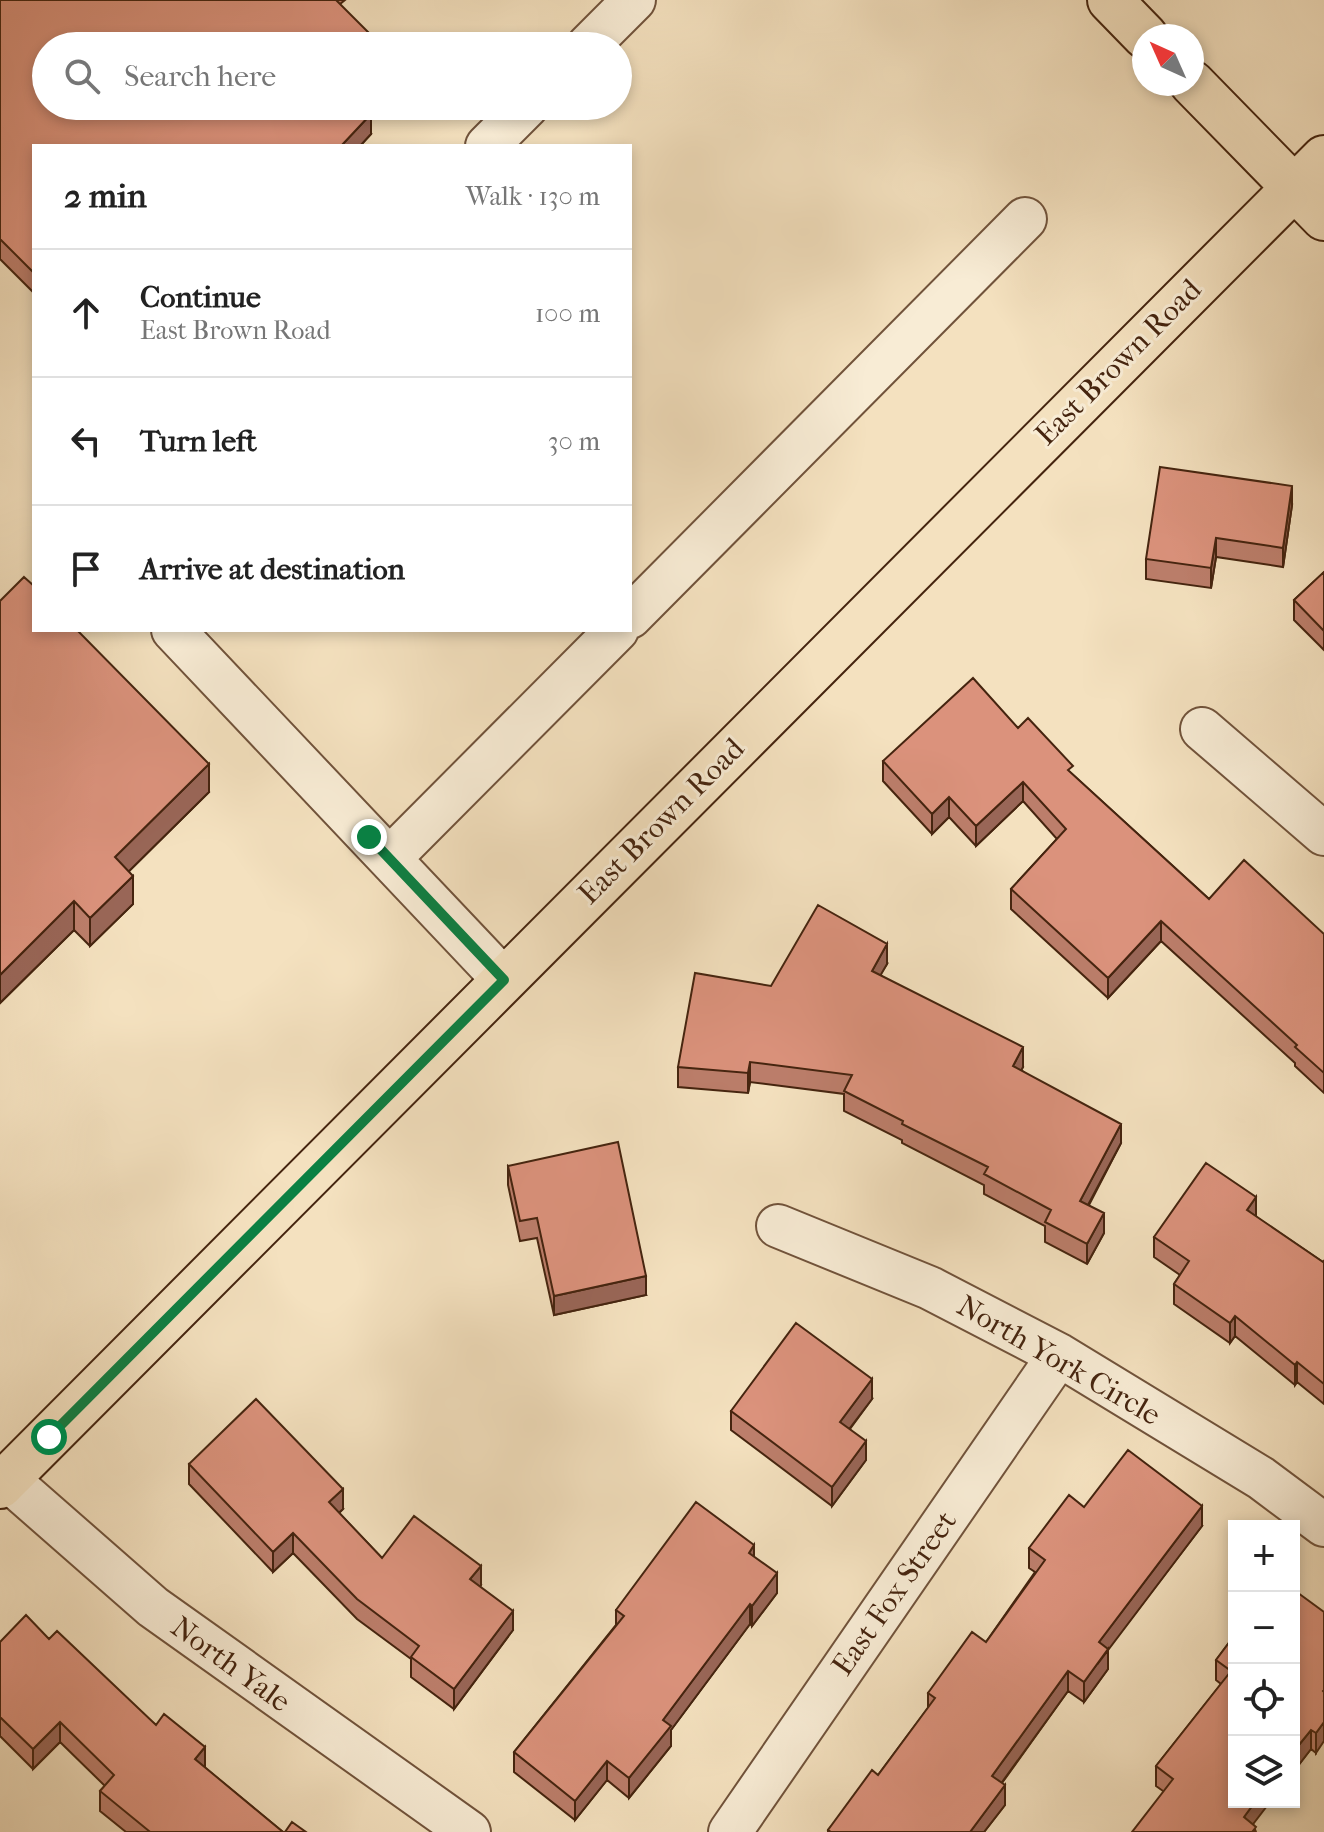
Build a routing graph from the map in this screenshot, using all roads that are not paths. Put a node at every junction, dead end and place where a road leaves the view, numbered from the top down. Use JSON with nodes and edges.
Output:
{"nodes":[{"id":1,"x":634,"y":0,"type":"edge"},
{"id":2,"x":1110,"y":0,"type":"edge"},
{"id":3,"x":1133,"y":24,"type":"edge"},
{"id":4,"x":602,"y":32,"type":"edge"},
{"id":5,"x":1204,"y":92,"type":"edge"},
{"id":6,"x":513,"y":120,"type":"edge"},
{"id":7,"x":489,"y":144,"type":"edge"},
{"id":8,"x":1309,"y":172,"type":"edge"},
{"id":9,"x":1324,"y":218,"type":"edge"},
{"id":10,"x":1025,"y":219,"type":"dead end"},
{"id":11,"x":632,"y":615,"type":"edge"},
{"id":12,"x":175,"y":632,"type":"edge"},
{"id":13,"x":615,"y":632,"type":"edge"},
{"id":14,"x":1202,"y":729,"type":"dead end"},
{"id":15,"x":1324,"y":834,"type":"edge"},
{"id":16,"x":390,"y":858,"type":"junction"},
{"id":17,"x":504,"y":980,"type":"junction"},
{"id":18,"x":778,"y":1226,"type":"dead end"},
{"id":19,"x":1059,"y":1355,"type":"junction"},
{"id":20,"x":4,"y":1482,"type":"edge"},
{"id":21,"x":1324,"y":1525,"type":"edge"},
{"id":22,"x":469,"y":1832,"type":"edge"},
{"id":23,"x":730,"y":1832,"type":"edge"}],
"edges":[{"from":1,"to":4,"type":"street"},
{"from":2,"to":3,"type":"main road"},
{"from":5,"to":8,"type":"main road"},
{"from":6,"to":7,"type":"street"},
{"from":8,"to":9,"type":"main road"},
{"from":8,"to":17,"type":"main road","name":"East Brown Road"},
{"from":10,"to":11,"type":"street"},
{"from":12,"to":16,"type":"street"},
{"from":13,"to":16,"type":"street"},
{"from":14,"to":15,"type":"street"},
{"from":16,"to":17,"type":"street"},
{"from":17,"to":20,"type":"main road","name":"East Brown Road"},
{"from":18,"to":19,"type":"street","name":"North York Circle"},
{"from":19,"to":21,"type":"street","name":"North York Circle"},
{"from":19,"to":23,"type":"street","name":"East Fox Street"},
{"from":20,"to":22,"type":"street","name":"North Yale"}]}
